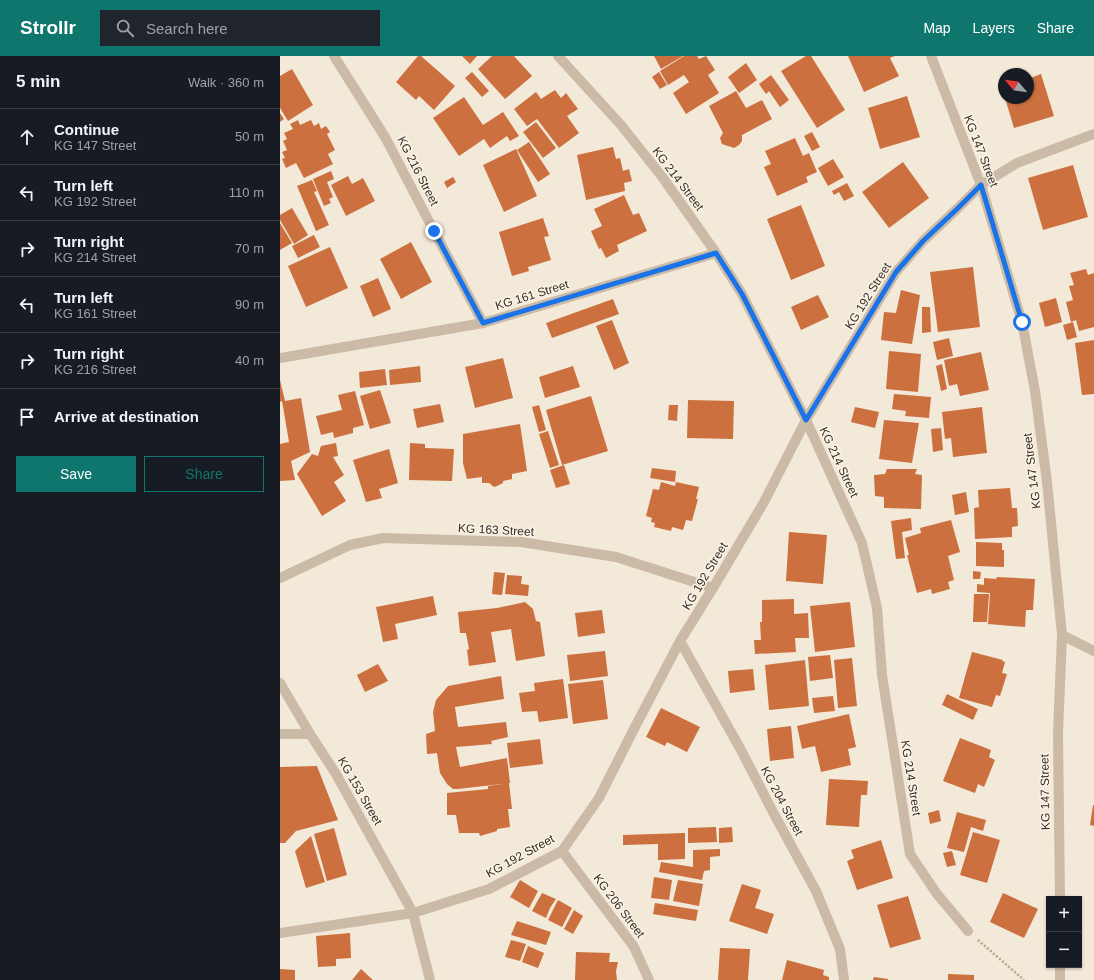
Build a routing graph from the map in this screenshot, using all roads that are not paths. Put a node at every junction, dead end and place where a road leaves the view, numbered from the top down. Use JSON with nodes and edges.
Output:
{"nodes":[{"id":1,"x":334,"y":56,"type":"edge"},
{"id":2,"x":558,"y":56,"type":"edge"},
{"id":3,"x":930,"y":56,"type":"edge"},
{"id":4,"x":1094,"y":134,"type":"edge"},
{"id":5,"x":981,"y":185,"type":"junction"},
{"id":6,"x":716,"y":253,"type":"junction"},
{"id":7,"x":483,"y":323,"type":"junction"},
{"id":8,"x":280,"y":358,"type":"edge"},
{"id":9,"x":806,"y":420,"type":"junction"},
{"id":10,"x":280,"y":578,"type":"edge"},
{"id":11,"x":713,"y":588,"type":"junction"},
{"id":12,"x":1062,"y":635,"type":"junction"},
{"id":13,"x":680,"y":641,"type":"junction"},
{"id":14,"x":1094,"y":651,"type":"edge"},
{"id":15,"x":280,"y":683,"type":"edge"},
{"id":16,"x":280,"y":734,"type":"edge"},
{"id":17,"x":310,"y":734,"type":"junction"},
{"id":18,"x":562,"y":851,"type":"junction"},
{"id":19,"x":1060,"y":896,"type":"edge"},
{"id":20,"x":413,"y":913,"type":"junction"},
{"id":21,"x":968,"y":931,"type":"road end"},
{"id":22,"x":280,"y":933,"type":"edge"},
{"id":23,"x":1060,"y":968,"type":"edge"},
{"id":24,"x":430,"y":980,"type":"edge"},
{"id":25,"x":649,"y":980,"type":"edge"},
{"id":26,"x":844,"y":980,"type":"edge"},
{"id":27,"x":1060,"y":980,"type":"edge"}],
"edges":[{"from":1,"to":7,"type":"street","name":"KG 216 Street"},
{"from":2,"to":6,"type":"street","name":"KG 214 Street"},
{"from":3,"to":5,"type":"street","name":"KG 147 Street"},
{"from":4,"to":5,"type":"street","name":"KG 192 Street"},
{"from":5,"to":9,"type":"street","name":"KG 192 Street"},
{"from":5,"to":12,"type":"street","name":"KG 147 Street"},
{"from":6,"to":7,"type":"street","name":"KG 161 Street"},
{"from":6,"to":9,"type":"street","name":"KG 214 Street"},
{"from":7,"to":8,"type":"street","name":"KG 161 Street"},
{"from":9,"to":11,"type":"street","name":"KG 192 Street"},
{"from":9,"to":21,"type":"street","name":"KG 214 Street"},
{"from":10,"to":11,"type":"street","name":"KG 163 Street"},
{"from":11,"to":13,"type":"street","name":"KG 192 Street"},
{"from":12,"to":14,"type":"street"},
{"from":12,"to":19,"type":"street","name":"KG 147 Street"},
{"from":13,"to":18,"type":"street","name":"KG 192 Street"},
{"from":13,"to":26,"type":"street","name":"KG 204 Street"},
{"from":15,"to":17,"type":"street","name":"KG 153 Street"},
{"from":16,"to":17,"type":"street"},
{"from":17,"to":20,"type":"street","name":"KG 153 Street"},
{"from":18,"to":20,"type":"street","name":"KG 192 Street"},
{"from":18,"to":25,"type":"street","name":"KG 206 Street"},
{"from":20,"to":22,"type":"street","name":"KG 192 Street"},
{"from":20,"to":24,"type":"street","name":"KG 153 Street"},
{"from":23,"to":27,"type":"street"}]}
